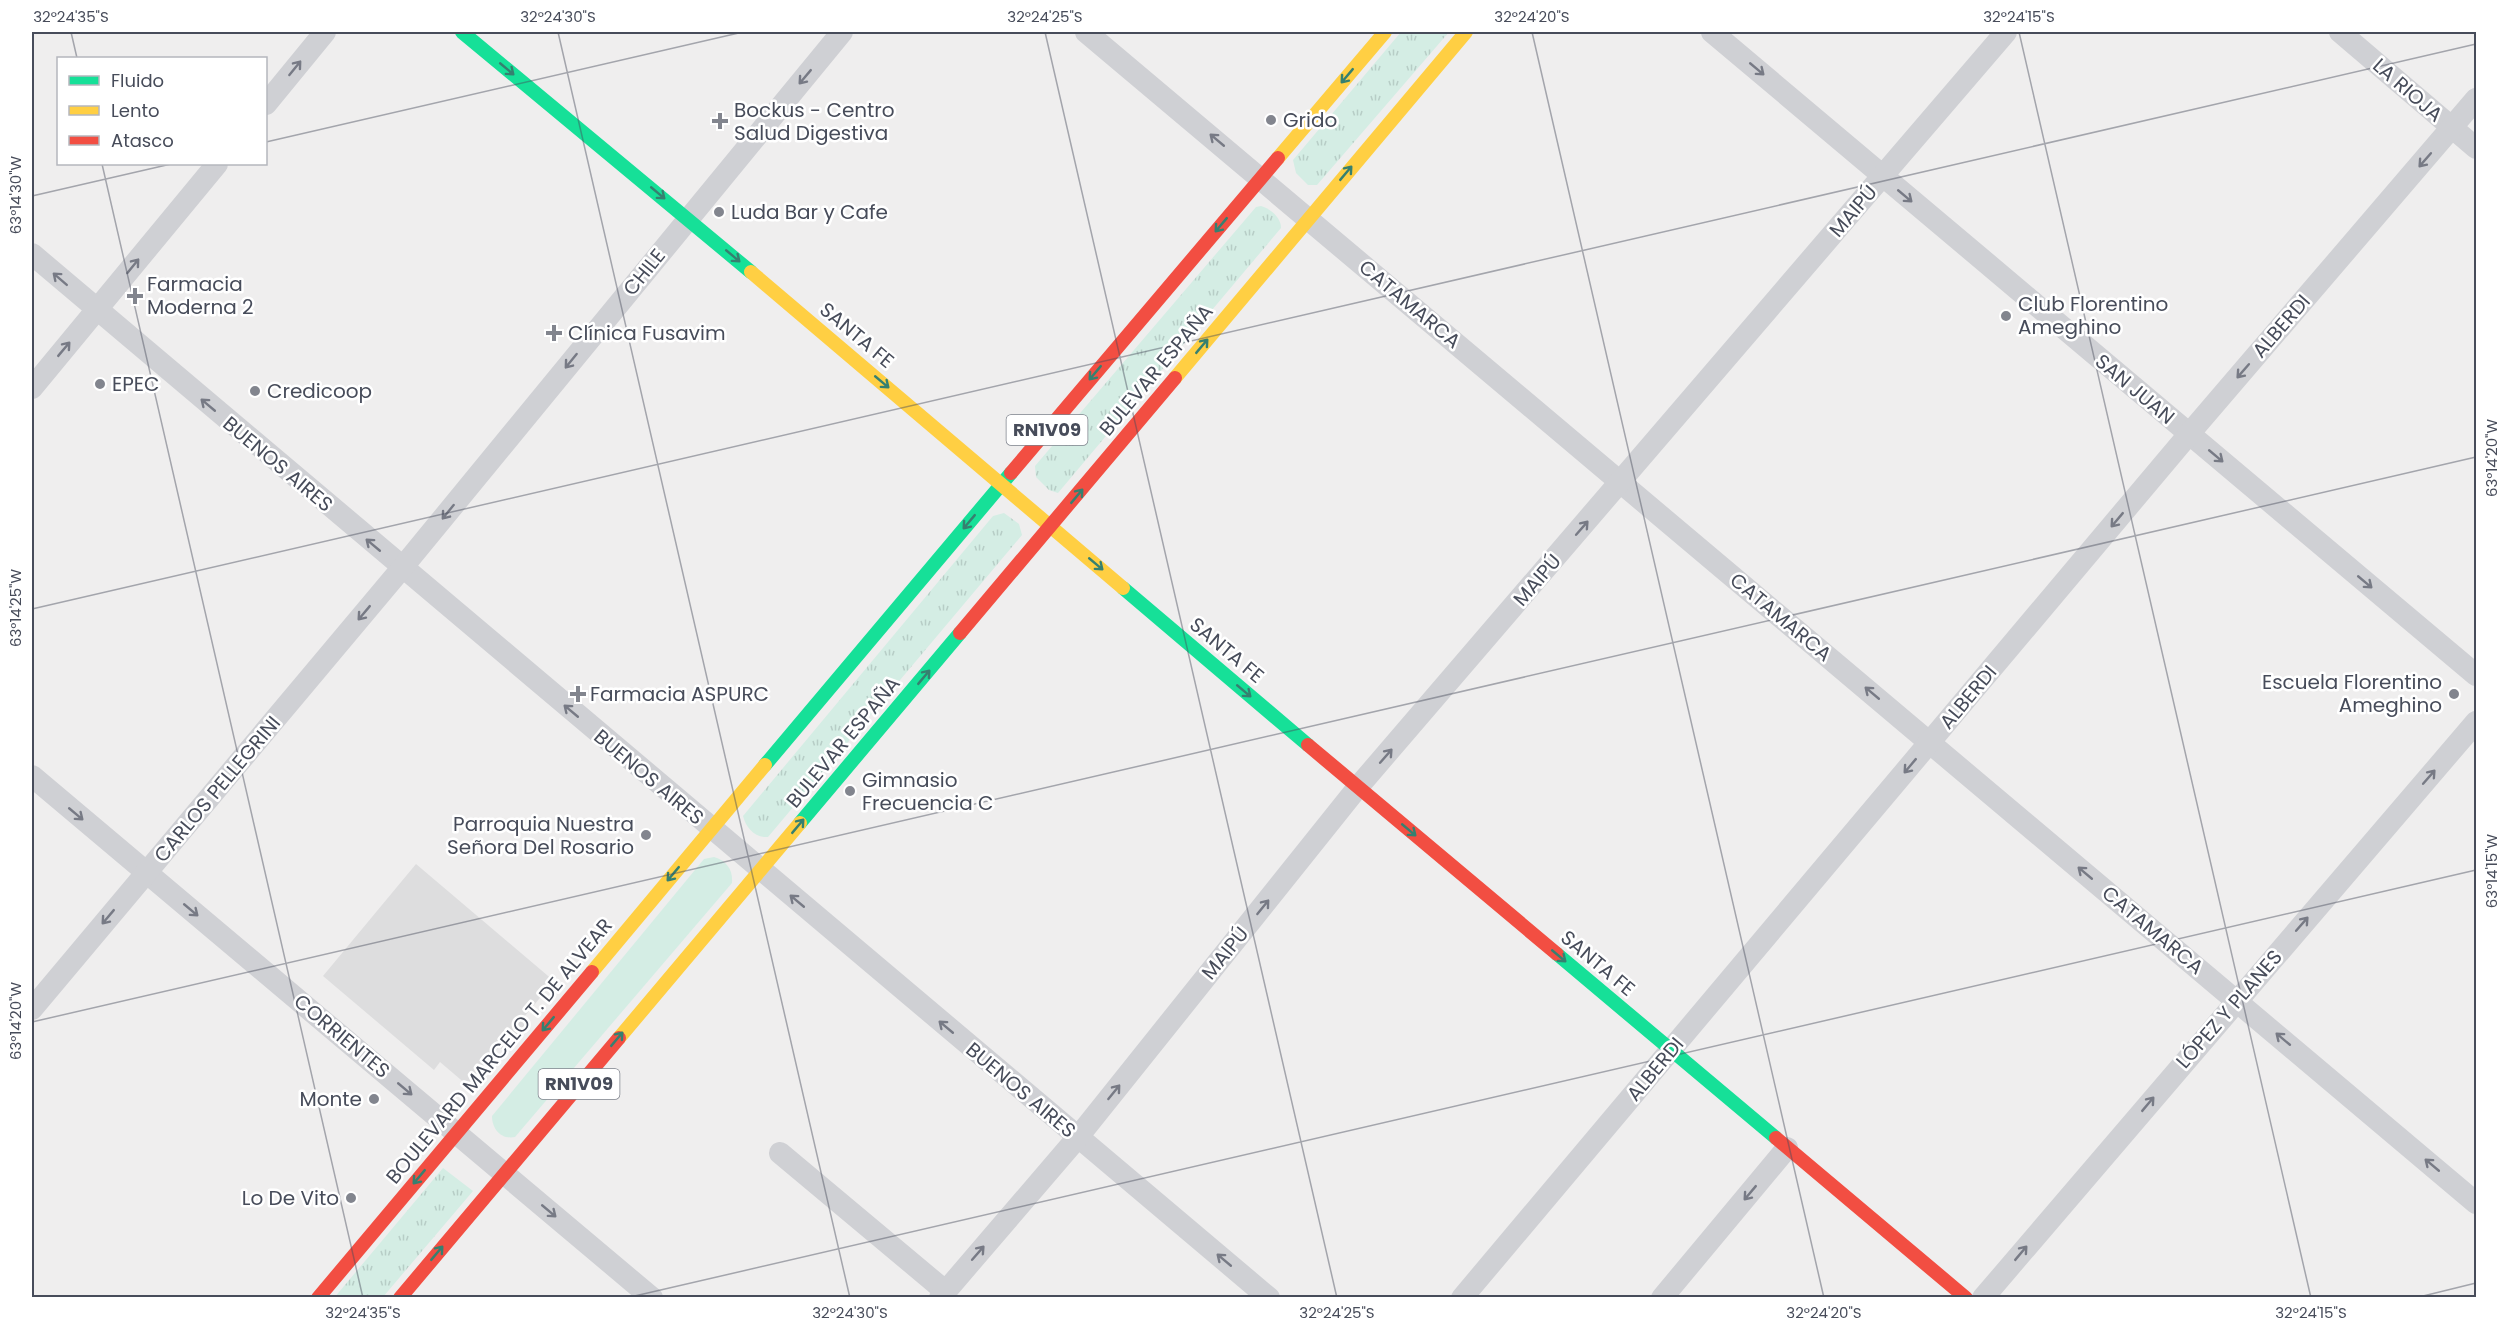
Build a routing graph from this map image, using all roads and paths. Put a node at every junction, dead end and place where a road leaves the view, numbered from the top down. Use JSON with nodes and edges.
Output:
{"nodes":[{"id":1,"x":325,"y":32,"type":"edge"},
{"id":2,"x":462,"y":32,"type":"edge"},
{"id":3,"x":842,"y":32,"type":"edge"},
{"id":4,"x":1086,"y":32,"type":"edge"},
{"id":5,"x":1385,"y":32,"type":"edge"},
{"id":6,"x":1466,"y":32,"type":"edge"},
{"id":7,"x":1712,"y":32,"type":"edge"},
{"id":8,"x":2006,"y":32,"type":"edge"},
{"id":9,"x":2340,"y":32,"type":"edge"},
{"id":10,"x":2476,"y":99,"type":"edge"},
{"id":11,"x":267,"y":103,"type":"edge"},
{"id":12,"x":2452,"y":128,"type":"junction"},
{"id":13,"x":2476,"y":148,"type":"edge"},
{"id":14,"x":216,"y":165,"type":"edge"},
{"id":15,"x":1883,"y":177,"type":"junction"},
{"id":16,"x":1262,"y":178,"type":"junction"},
{"id":17,"x":688,"y":218,"type":"junction"},
{"id":18,"x":1309,"y":218,"type":"junction"},
{"id":19,"x":32,"y":254,"type":"edge"},
{"id":20,"x":96,"y":311,"type":"junction"},
{"id":21,"x":32,"y":388,"type":"edge"},
{"id":22,"x":2189,"y":434,"type":"junction"},
{"id":23,"x":1002,"y":483,"type":"junction"},
{"id":24,"x":1621,"y":483,"type":"junction"},
{"id":25,"x":1051,"y":526,"type":"junction"},
{"id":26,"x":402,"y":568,"type":"junction"},
{"id":27,"x":2476,"y":675,"type":"edge"},
{"id":28,"x":2476,"y":722,"type":"edge"},
{"id":29,"x":1930,"y":742,"type":"junction"},
{"id":30,"x":32,"y":776,"type":"edge"},
{"id":31,"x":1358,"y":787,"type":"junction"},
{"id":32,"x":711,"y":829,"type":"junction"},
{"id":33,"x":760,"y":870,"type":"junction"},
{"id":34,"x":146,"y":872,"type":"junction"},
{"id":35,"x":2236,"y":1000,"type":"junction"},
{"id":36,"x":32,"y":1009,"type":"edge"},
{"id":37,"x":1671,"y":1050,"type":"junction"},
{"id":38,"x":457,"y":1132,"type":"junction"},
{"id":39,"x":1078,"y":1137,"type":"junction"},
{"id":40,"x":1787,"y":1148,"type":"junction"},
{"id":41,"x":780,"y":1153,"type":"dead end"},
{"id":42,"x":504,"y":1173,"type":"junction"},
{"id":43,"x":2476,"y":1203,"type":"edge"},
{"id":44,"x":943,"y":1294,"type":"edge"},
{"id":45,"x":318,"y":1298,"type":"edge"},
{"id":46,"x":400,"y":1298,"type":"edge"},
{"id":47,"x":652,"y":1298,"type":"edge"},
{"id":48,"x":1269,"y":1298,"type":"edge"},
{"id":49,"x":1462,"y":1298,"type":"edge"},
{"id":50,"x":1662,"y":1298,"type":"edge"},
{"id":51,"x":1966,"y":1298,"type":"edge"},
{"id":52,"x":1983,"y":1298,"type":"edge"}],
"edges":[{"from":11,"to":1,"type":"street","one_way":true},
{"from":2,"to":17,"type":"main road","name":"SANTA FE","one_way":true},
{"from":3,"to":17,"type":"street","name":"CHILE","one_way":true},
{"from":16,"to":4,"type":"street","name":"CATAMARCA","one_way":true},
{"from":5,"to":16,"type":"main road","number":"RN1V09","one_way":true},
{"from":18,"to":6,"type":"main road","name":"BULEVAR ESPAÑA","number":"RN1V09","one_way":true},
{"from":7,"to":15,"type":"street","name":"SAN JUAN","one_way":true},
{"from":8,"to":15,"type":"street","name":"MAIPÚ"},
{"from":9,"to":12,"type":"street","name":"LA RIOJA"},
{"from":10,"to":12,"type":"street","name":"ALBERDI"},
{"from":12,"to":13,"type":"street","name":"LA RIOJA"},
{"from":12,"to":22,"type":"street","name":"ALBERDI","one_way":true},
{"from":20,"to":14,"type":"street","one_way":true},
{"from":15,"to":22,"type":"street","name":"SAN JUAN","one_way":true},
{"from":15,"to":24,"type":"street","name":"MAIPÚ"},
{"from":16,"to":18,"type":"street","name":"CATAMARCA"},
{"from":16,"to":23,"type":"main road","number":"RN1V09","one_way":true},
{"from":17,"to":23,"type":"main road","name":"SANTA FE","one_way":true},
{"from":17,"to":26,"type":"street","name":"CHILE","one_way":true},
{"from":18,"to":24,"type":"street","name":"CATAMARCA"},
{"from":25,"to":18,"type":"main road","name":"BULEVAR ESPAÑA","number":"RN1V09","one_way":true},
{"from":20,"to":19,"type":"street","name":"BUENOS AIRES","one_way":true},
{"from":21,"to":20,"type":"street","one_way":true},
{"from":26,"to":20,"type":"street","name":"BUENOS AIRES","one_way":true},
{"from":22,"to":27,"type":"street","name":"SAN JUAN","one_way":true},
{"from":22,"to":29,"type":"street","name":"ALBERDI","one_way":true},
{"from":23,"to":25,"type":"main road","name":"SANTA FE"},
{"from":23,"to":32,"type":"main road","number":"RN1V09","one_way":true},
{"from":29,"to":24,"type":"street","name":"CATAMARCA","one_way":true},
{"from":31,"to":24,"type":"street","name":"MAIPÚ","one_way":true},
{"from":25,"to":31,"type":"main road","name":"SANTA FE","one_way":true},
{"from":33,"to":25,"type":"main road","name":"BULEVAR ESPAÑA","number":"RN1V09","one_way":true},
{"from":32,"to":26,"type":"street","name":"BUENOS AIRES","one_way":true},
{"from":26,"to":34,"type":"street","name":"CARLOS PELLEGRINI","one_way":true},
{"from":35,"to":28,"type":"street","name":"LÓPEZ Y PLANES","one_way":true},
{"from":35,"to":29,"type":"street","name":"CATAMARCA","one_way":true},
{"from":29,"to":37,"type":"street","name":"ALBERDI","one_way":true},
{"from":30,"to":34,"type":"street","name":"CORRIENTES","one_way":true},
{"from":31,"to":37,"type":"main road","name":"SANTA FE","one_way":true},
{"from":39,"to":31,"type":"street","name":"MAIPÚ","one_way":true},
{"from":32,"to":33,"type":"street","name":"BUENOS AIRES"},
{"from":32,"to":38,"type":"main road","name":"BOULEVARD MARCELO T. DE ALVEAR","number":"RN1V09","one_way":true},
{"from":39,"to":33,"type":"street","name":"BUENOS AIRES","one_way":true},
{"from":42,"to":33,"type":"main road","number":"RN1V09","one_way":true},
{"from":34,"to":36,"type":"street","name":"CARLOS PELLEGRINI","one_way":true},
{"from":34,"to":38,"type":"street","name":"CORRIENTES","one_way":true},
{"from":43,"to":35,"type":"street","name":"CATAMARCA","one_way":true},
{"from":52,"to":35,"type":"street","name":"LÓPEZ Y PLANES","one_way":true},
{"from":37,"to":40,"type":"main road","name":"SANTA FE"},
{"from":37,"to":49,"type":"street","name":"ALBERDI"},
{"from":38,"to":42,"type":"street","name":"CORRIENTES"},
{"from":38,"to":45,"type":"main road","name":"BOULEVARD MARCELO T. DE ALVEAR","number":"RN1V09","one_way":true},
{"from":44,"to":39,"type":"street","name":"MAIPÚ","one_way":true},
{"from":48,"to":39,"type":"street","name":"BUENOS AIRES","one_way":true},
{"from":40,"to":50,"type":"street","one_way":true},
{"from":40,"to":51,"type":"main road","name":"SANTA FE"},
{"from":41,"to":44,"type":"street"},
{"from":46,"to":42,"type":"main road","number":"RN1V09","one_way":true},
{"from":42,"to":47,"type":"street","name":"CORRIENTES","one_way":true}]}
